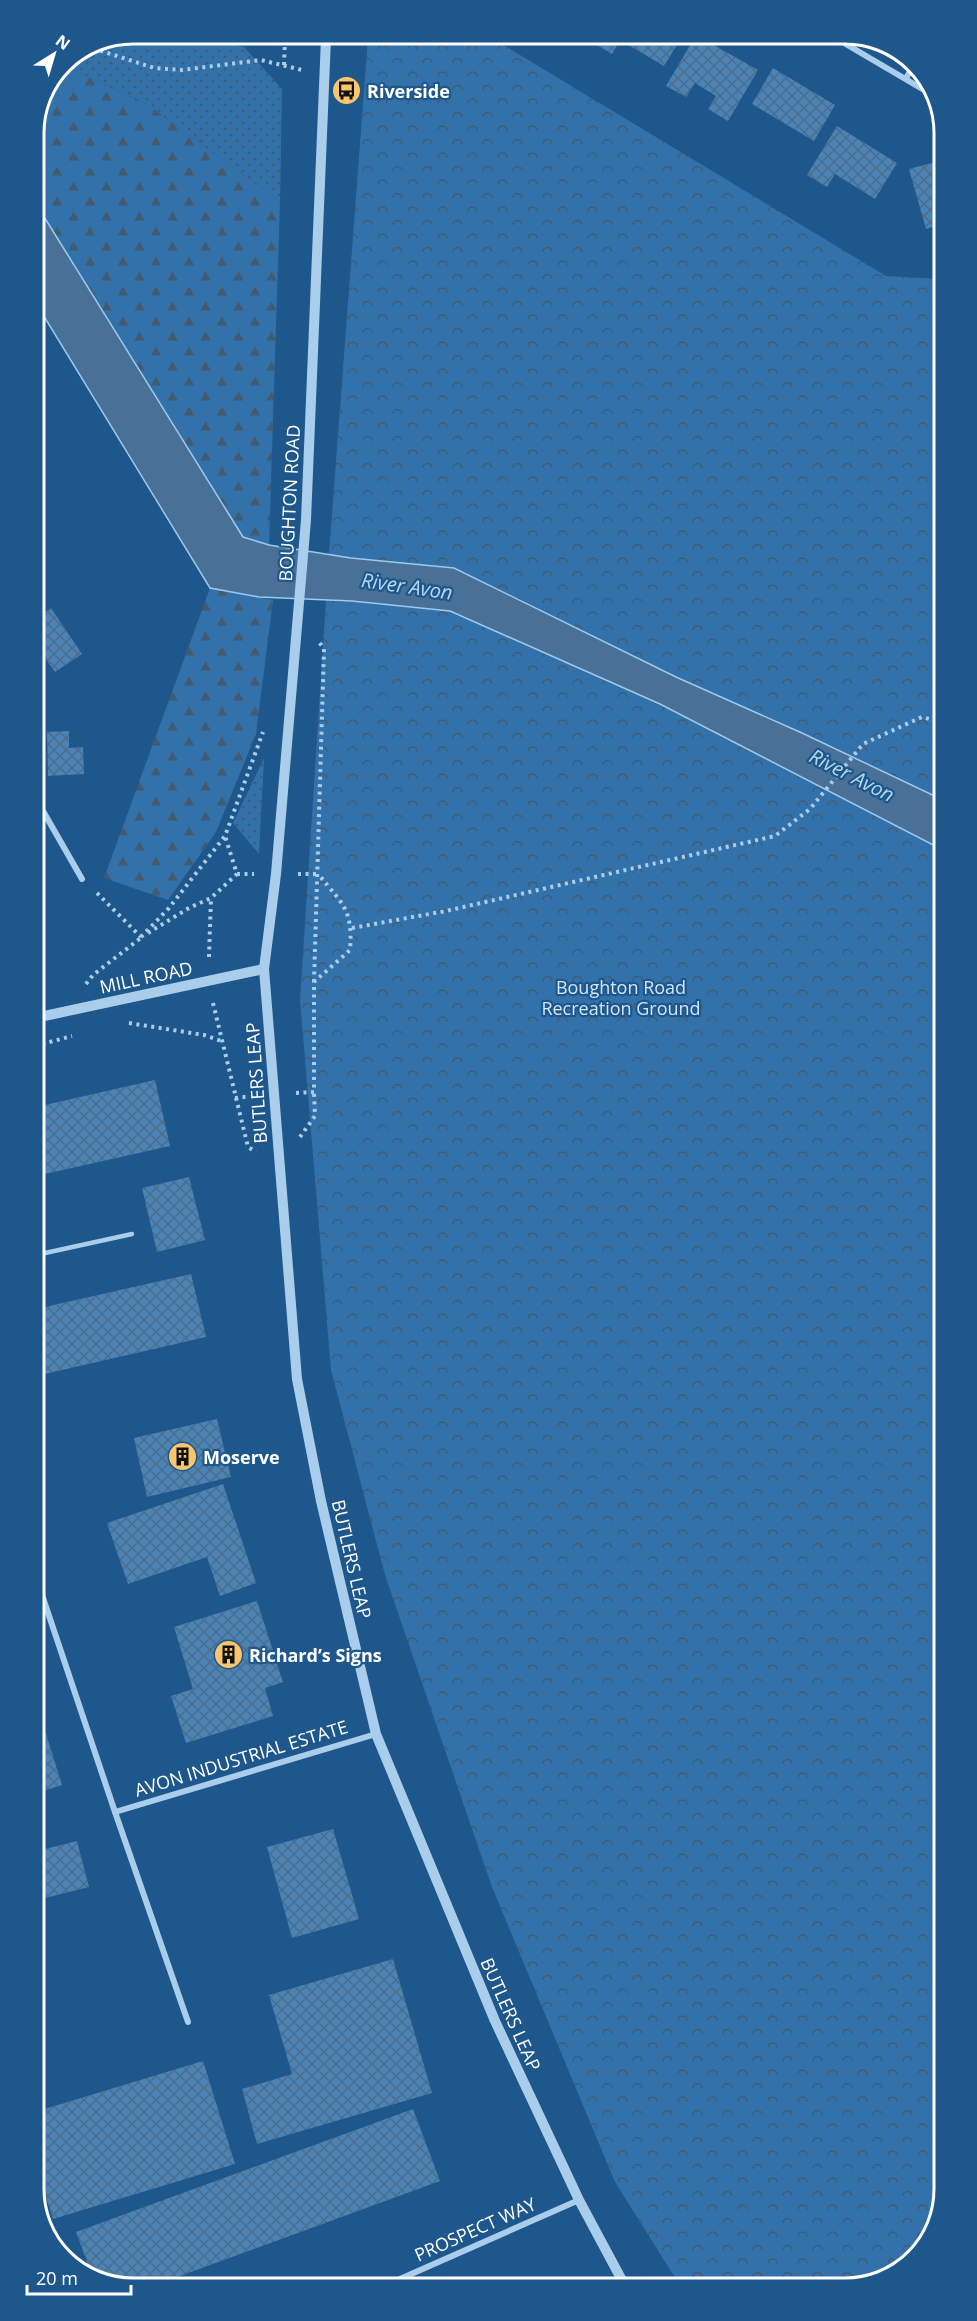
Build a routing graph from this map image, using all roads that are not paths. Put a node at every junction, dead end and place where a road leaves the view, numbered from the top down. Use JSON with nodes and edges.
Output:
{"nodes":[{"id":1,"x":326,"y":44,"type":"edge"},
{"id":2,"x":846,"y":44,"type":"edge"},
{"id":3,"x":909,"y":72,"type":"edge"},
{"id":4,"x":906,"y":78,"type":"junction"},
{"id":5,"x":921,"y":88,"type":"edge"},
{"id":6,"x":44,"y":813,"type":"edge"},
{"id":7,"x":82,"y":879,"type":"road end"},
{"id":8,"x":264,"y":969,"type":"junction"},
{"id":9,"x":44,"y":1016,"type":"edge"},
{"id":10,"x":132,"y":1234,"type":"dead end"},
{"id":11,"x":44,"y":1253,"type":"edge"},
{"id":12,"x":44,"y":1601,"type":"edge"},
{"id":13,"x":376,"y":1734,"type":"junction"},
{"id":14,"x":115,"y":1812,"type":"junction"},
{"id":15,"x":188,"y":2022,"type":"dead end"},
{"id":16,"x":579,"y":2200,"type":"junction"},
{"id":17,"x":404,"y":2277,"type":"edge"},
{"id":18,"x":621,"y":2278,"type":"edge"}],
"edges":[{"from":1,"to":8,"type":"street","name":"BOUGHTON ROAD"},
{"from":2,"to":4,"type":"street"},
{"from":3,"to":4,"type":"street"},
{"from":4,"to":5,"type":"street"},
{"from":6,"to":7,"type":"street"},
{"from":8,"to":9,"type":"street","name":"MILL ROAD"},
{"from":8,"to":13,"type":"street","name":"BUTLERS LEAP"},
{"from":10,"to":11,"type":"lane"},
{"from":12,"to":14,"type":"street","name":"AVON INDUSTRIAL ESTATE"},
{"from":13,"to":14,"type":"street","name":"AVON INDUSTRIAL ESTATE"},
{"from":13,"to":16,"type":"street","name":"BUTLERS LEAP"},
{"from":14,"to":15,"type":"street","name":"AVON INDUSTRIAL ESTATE"},
{"from":16,"to":17,"type":"street","name":"PROSPECT WAY"},
{"from":16,"to":18,"type":"street","name":"BUTLERS LEAP"}]}
